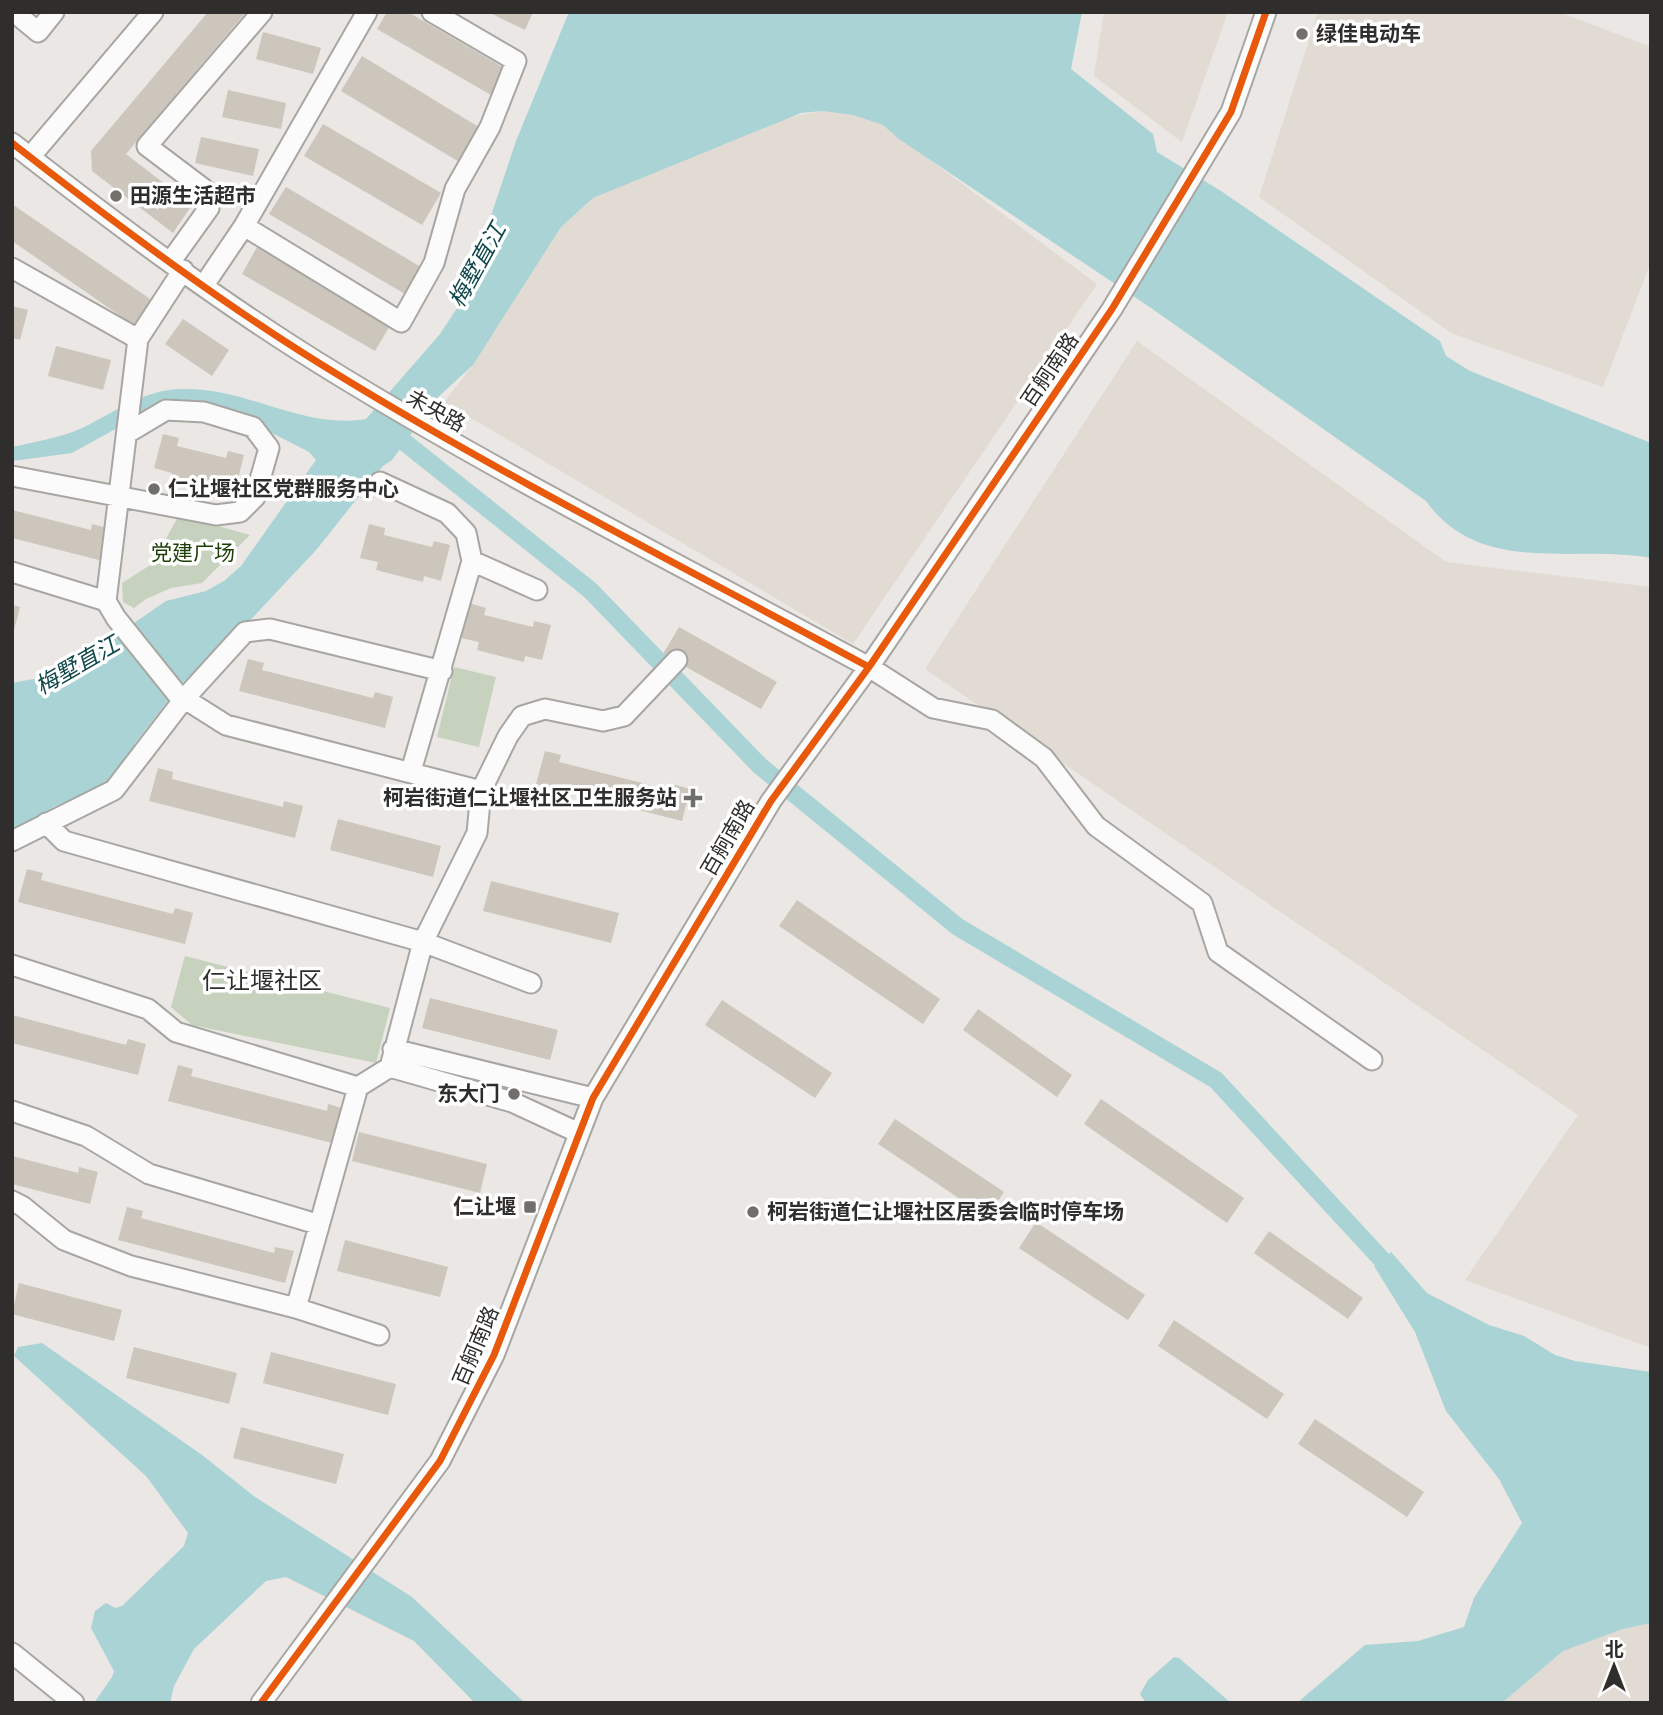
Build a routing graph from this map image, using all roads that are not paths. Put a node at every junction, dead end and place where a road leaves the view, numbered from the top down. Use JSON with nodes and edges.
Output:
{"nodes":[{"id":1,"x":14,"y":12,"type":"edge"},
{"id":2,"x":54,"y":12,"type":"edge"},
{"id":3,"x":153,"y":12,"type":"edge"},
{"id":4,"x":262,"y":12,"type":"edge"},
{"id":5,"x":367,"y":12,"type":"edge"},
{"id":6,"x":432,"y":12,"type":"edge"},
{"id":7,"x":1266,"y":12,"type":"edge"},
{"id":8,"x":12,"y":143,"type":"edge"},
{"id":9,"x":30,"y":157,"type":"junction"},
{"id":10,"x":244,"y":226,"type":"junction"},
{"id":11,"x":177,"y":265,"type":"junction"},
{"id":12,"x":12,"y":268,"type":"edge"},
{"id":13,"x":204,"y":285,"type":"junction"},
{"id":14,"x":138,"y":339,"type":"junction"},
{"id":15,"x":129,"y":428,"type":"junction"},
{"id":16,"x":12,"y":476,"type":"edge"},
{"id":17,"x":380,"y":482,"type":"dead end"},
{"id":18,"x":121,"y":496,"type":"junction"},
{"id":19,"x":472,"y":561,"type":"junction"},
{"id":20,"x":12,"y":572,"type":"edge"},
{"id":21,"x":537,"y":590,"type":"dead end"},
{"id":22,"x":111,"y":609,"type":"junction"},
{"id":23,"x":677,"y":660,"type":"dead end"},
{"id":24,"x":869,"y":667,"type":"junction"},
{"id":25,"x":442,"y":671,"type":"junction"},
{"id":26,"x":181,"y":696,"type":"junction"},
{"id":27,"x":411,"y":771,"type":"junction"},
{"id":28,"x":481,"y":791,"type":"junction"},
{"id":29,"x":46,"y":823,"type":"junction"},
{"id":30,"x":12,"y":841,"type":"edge"},
{"id":31,"x":424,"y":942,"type":"junction"},
{"id":32,"x":12,"y":965,"type":"edge"},
{"id":33,"x":531,"y":983,"type":"dead end"},
{"id":34,"x":391,"y":1058,"type":"junction"},
{"id":35,"x":1372,"y":1060,"type":"dead end"},
{"id":36,"x":358,"y":1087,"type":"junction"},
{"id":37,"x":593,"y":1098,"type":"junction"},
{"id":38,"x":12,"y":1111,"type":"edge"},
{"id":39,"x":579,"y":1133,"type":"junction"},
{"id":40,"x":12,"y":1201,"type":"edge"},
{"id":41,"x":317,"y":1224,"type":"junction"},
{"id":42,"x":296,"y":1308,"type":"junction"},
{"id":43,"x":379,"y":1335,"type":"dead end"},
{"id":44,"x":12,"y":1653,"type":"edge"},
{"id":45,"x":74,"y":1703,"type":"edge"},
{"id":46,"x":261,"y":1703,"type":"edge"}],
"edges":[{"from":1,"to":2,"type":"street"},
{"from":3,"to":9,"type":"street"},
{"from":4,"to":11,"type":"street"},
{"from":5,"to":10,"type":"street"},
{"from":6,"to":10,"type":"street"},
{"from":7,"to":24,"type":"street","name":"百舸南路"},
{"from":8,"to":9,"type":"street","name":"未央路"},
{"from":9,"to":11,"type":"street","name":"未央路"},
{"from":10,"to":13,"type":"street"},
{"from":11,"to":13,"type":"street","name":"未央路"},
{"from":11,"to":14,"type":"street"},
{"from":12,"to":14,"type":"street"},
{"from":13,"to":24,"type":"street","name":"未央路"},
{"from":14,"to":15,"type":"street"},
{"from":15,"to":18,"type":"street"},
{"from":15,"to":18,"type":"street"},
{"from":16,"to":18,"type":"street"},
{"from":17,"to":19,"type":"street"},
{"from":18,"to":22,"type":"street"},
{"from":19,"to":21,"type":"street"},
{"from":19,"to":25,"type":"street"},
{"from":20,"to":22,"type":"street"},
{"from":22,"to":26,"type":"street"},
{"from":23,"to":28,"type":"street"},
{"from":24,"to":35,"type":"street","name":"未央路"},
{"from":24,"to":37,"type":"street","name":"百舸南路"},
{"from":25,"to":26,"type":"street"},
{"from":25,"to":27,"type":"street"},
{"from":26,"to":27,"type":"street"},
{"from":26,"to":29,"type":"street"},
{"from":27,"to":28,"type":"street"},
{"from":28,"to":31,"type":"street"},
{"from":29,"to":30,"type":"street"},
{"from":29,"to":31,"type":"street"},
{"from":31,"to":33,"type":"street"},
{"from":31,"to":34,"type":"street"},
{"from":32,"to":36,"type":"street"},
{"from":34,"to":36,"type":"street"},
{"from":34,"to":37,"type":"street"},
{"from":34,"to":39,"type":"street"},
{"from":36,"to":41,"type":"street"},
{"from":37,"to":39,"type":"street","name":"百舸南路"},
{"from":38,"to":41,"type":"street"},
{"from":39,"to":46,"type":"street","name":"百舸南路"},
{"from":40,"to":42,"type":"street"},
{"from":41,"to":42,"type":"street"},
{"from":42,"to":43,"type":"street"},
{"from":44,"to":45,"type":"street"}]}
